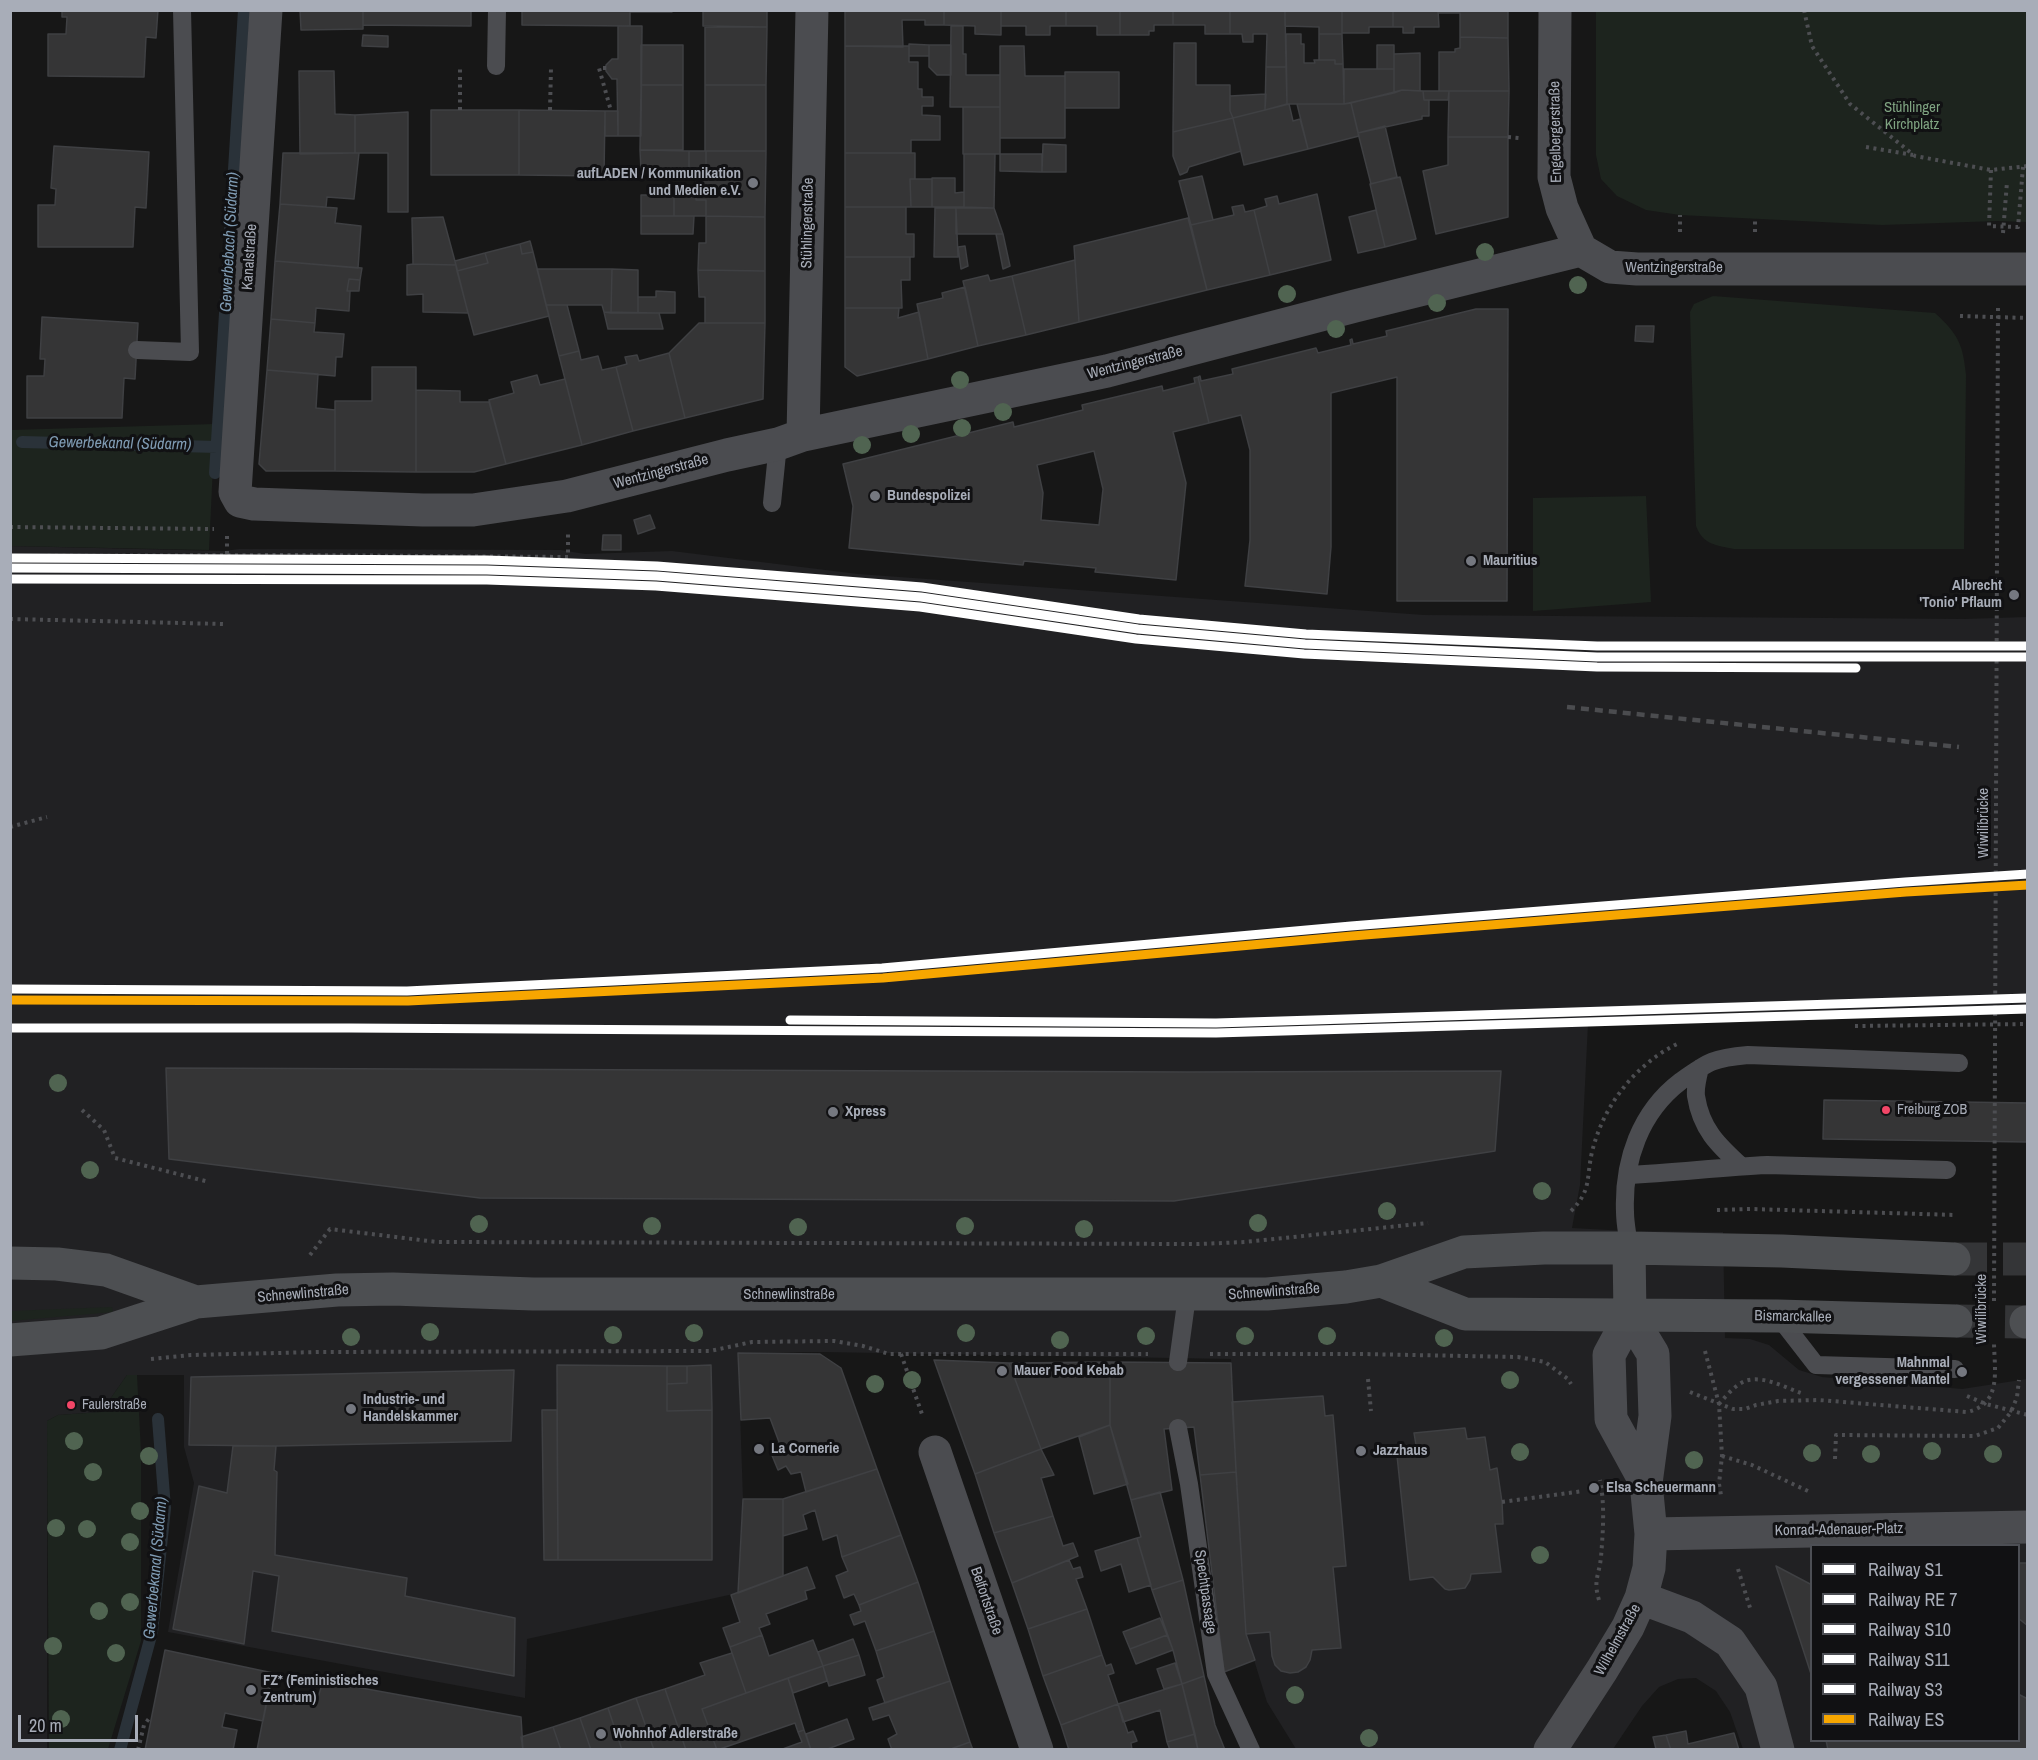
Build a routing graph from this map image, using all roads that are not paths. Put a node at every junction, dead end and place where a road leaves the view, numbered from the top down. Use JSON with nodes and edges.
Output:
{"nodes":[{"id":1,"x":183,"y":10,"type":"edge"},
{"id":2,"x":266,"y":10,"type":"edge"},
{"id":3,"x":497,"y":10,"type":"edge"},
{"id":4,"x":812,"y":10,"type":"edge"},
{"id":5,"x":1555,"y":10,"type":"edge"},
{"id":6,"x":496,"y":66,"type":"dead end"},
{"id":7,"x":1581,"y":250,"type":"junction"},
{"id":8,"x":2028,"y":269,"type":"edge"},
{"id":9,"x":137,"y":350,"type":"dead end"},
{"id":10,"x":791,"y":439,"type":"junction"},
{"id":11,"x":772,"y":502,"type":"dead end"},
{"id":12,"x":233,"y":515,"type":"joint"},
{"id":13,"x":1959,"y":1063,"type":"dead end"},
{"id":14,"x":1700,"y":1068,"type":"junction"},
{"id":15,"x":1742,"y":1166,"type":"junction"},
{"id":16,"x":1947,"y":1170,"type":"dead end"},
{"id":17,"x":1628,"y":1175,"type":"junction"},
{"id":18,"x":1629,"y":1248,"type":"junction"},
{"id":19,"x":1954,"y":1259,"type":"tunnel mouth"},
{"id":20,"x":10,"y":1263,"type":"edge"},
{"id":21,"x":1381,"y":1281,"type":"junction"},
{"id":22,"x":1188,"y":1296,"type":"junction"},
{"id":23,"x":196,"y":1302,"type":"junction"},
{"id":24,"x":1630,"y":1316,"type":"junction"},
{"id":25,"x":1778,"y":1316,"type":"junction"},
{"id":26,"x":1956,"y":1321,"type":"tunnel mouth"},
{"id":27,"x":10,"y":1340,"type":"edge"},
{"id":28,"x":1179,"y":1358,"type":"road end"},
{"id":29,"x":1955,"y":1369,"type":"dead end"},
{"id":30,"x":1178,"y":1428,"type":"dead end"},
{"id":31,"x":935,"y":1452,"type":"road end"},
{"id":32,"x":1646,"y":1483,"type":"junction"},
{"id":33,"x":2028,"y":1527,"type":"edge"},
{"id":34,"x":1651,"y":1534,"type":"junction"},
{"id":35,"x":1641,"y":1598,"type":"junction"},
{"id":36,"x":1037,"y":1749,"type":"edge"},
{"id":37,"x":1251,"y":1749,"type":"edge"},
{"id":38,"x":1550,"y":1749,"type":"edge"},
{"id":39,"x":1778,"y":1749,"type":"edge"}],
"edges":[{"from":1,"to":9,"type":"lane"},
{"from":2,"to":12,"type":"street","name":"Kanalstraße"},
{"from":3,"to":6,"type":"lane"},
{"from":4,"to":10,"type":"street","name":"Stühlingerstraße"},
{"from":5,"to":7,"type":"street","name":"Engelbergerstraße"},
{"from":7,"to":8,"type":"street","name":"Wentzingerstraße"},
{"from":7,"to":10,"type":"street","name":"Wentzingerstraße"},
{"from":10,"to":11,"type":"lane"},
{"from":10,"to":12,"type":"street","name":"Wentzingerstraße"},
{"from":13,"to":14,"type":"lane"},
{"from":14,"to":15,"type":"lane"},
{"from":14,"to":17,"type":"lane"},
{"from":15,"to":16,"type":"lane"},
{"from":15,"to":17,"type":"lane"},
{"from":17,"to":18,"type":"lane"},
{"from":18,"to":19,"type":"main road"},
{"from":18,"to":21,"type":"main road","name":"Schnewlinstraße"},
{"from":18,"to":24,"type":"main road"},
{"from":20,"to":23,"type":"main road","name":"Schnewlinstraße"},
{"from":21,"to":22,"type":"main road","name":"Schnewlinstraße"},
{"from":21,"to":24,"type":"main road"},
{"from":22,"to":23,"type":"main road","name":"Schnewlinstraße"},
{"from":22,"to":28,"type":"lane"},
{"from":23,"to":27,"type":"main road","name":"Schnewlinstraße"},
{"from":24,"to":25,"type":"main road","name":"Bismarckallee"},
{"from":24,"to":32,"type":"street","name":"Wilhelmstraße"},
{"from":24,"to":32,"type":"street","name":"Wilhelmstraße"},
{"from":25,"to":26,"type":"main road","name":"Bismarckallee"},
{"from":25,"to":29,"type":"lane"},
{"from":30,"to":37,"type":"lane","name":"Spechtpassage"},
{"from":31,"to":36,"type":"street","name":"Belfortstraße"},
{"from":32,"to":34,"type":"street","name":"Wilhelmstraße"},
{"from":33,"to":34,"type":"street","name":"Konrad-Adenauer-Platz"},
{"from":34,"to":35,"type":"street","name":"Wilhelmstraße"},
{"from":35,"to":38,"type":"street","name":"Wilhelmstraße"},
{"from":35,"to":39,"type":"street"}]}
